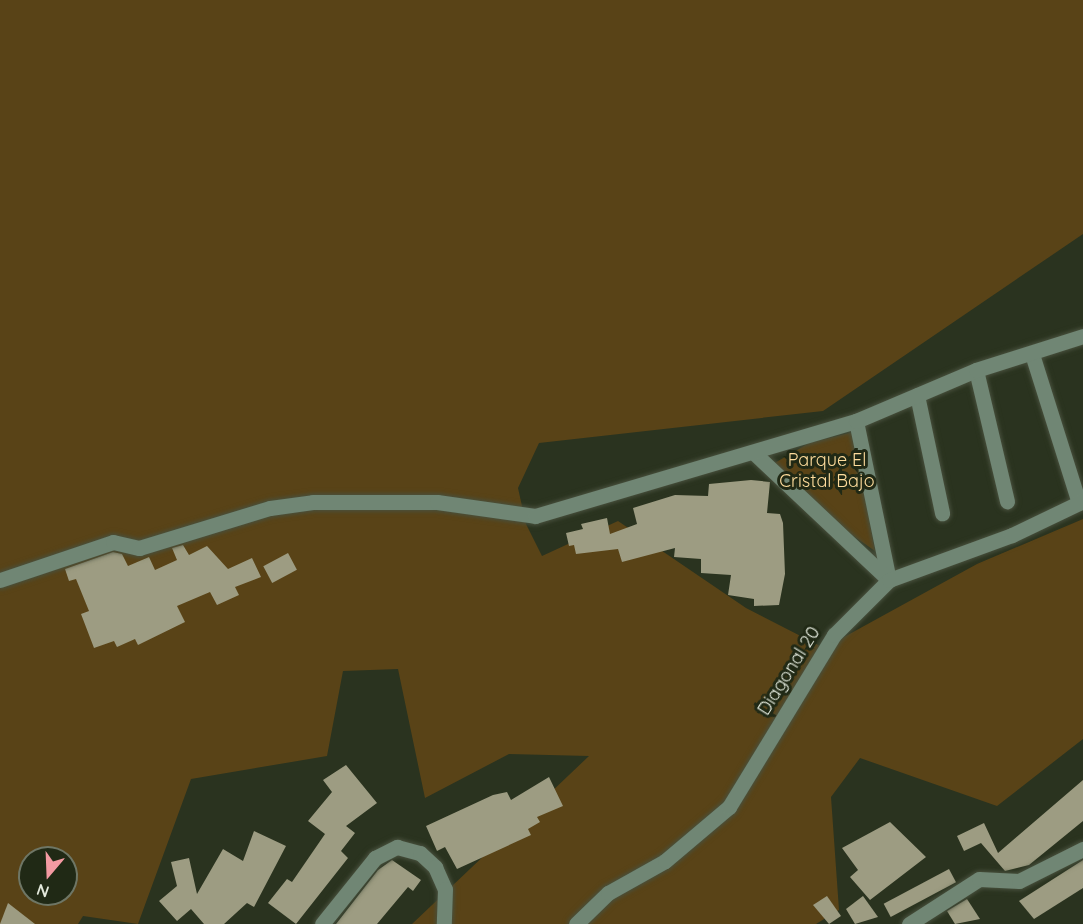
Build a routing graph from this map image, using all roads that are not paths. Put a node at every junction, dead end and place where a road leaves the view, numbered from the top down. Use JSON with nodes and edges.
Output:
{"nodes":[{"id":1,"x":1083,"y":336,"type":"edge"},
{"id":2,"x":1032,"y":354,"type":"junction"},
{"id":3,"x":976,"y":370,"type":"junction"},
{"id":4,"x":917,"y":395,"type":"junction"},
{"id":5,"x":856,"y":421,"type":"junction"},
{"id":6,"x":753,"y":452,"type":"junction"},
{"id":7,"x":1007,"y":501,"type":"dead end"},
{"id":8,"x":1081,"y":502,"type":"edge"},
{"id":9,"x":942,"y":513,"type":"dead end"},
{"id":10,"x":0,"y":580,"type":"edge"},
{"id":11,"x":889,"y":580,"type":"junction"},
{"id":12,"x":1083,"y":849,"type":"edge"},
{"id":13,"x":322,"y":924,"type":"edge"},
{"id":14,"x":444,"y":924,"type":"edge"},
{"id":15,"x":576,"y":924,"type":"edge"},
{"id":16,"x":909,"y":924,"type":"edge"}],
"edges":[{"from":1,"to":2,"type":"street"},
{"from":2,"to":3,"type":"street"},
{"from":2,"to":8,"type":"street"},
{"from":3,"to":4,"type":"street"},
{"from":3,"to":7,"type":"street"},
{"from":4,"to":5,"type":"street"},
{"from":4,"to":9,"type":"street"},
{"from":5,"to":6,"type":"street"},
{"from":5,"to":11,"type":"street"},
{"from":6,"to":10,"type":"street"},
{"from":6,"to":11,"type":"street"},
{"from":8,"to":11,"type":"street","name":"Diagonal 20"},
{"from":11,"to":15,"type":"street","name":"Diagonal 20"},
{"from":12,"to":16,"type":"street"},
{"from":13,"to":14,"type":"street"}]}
